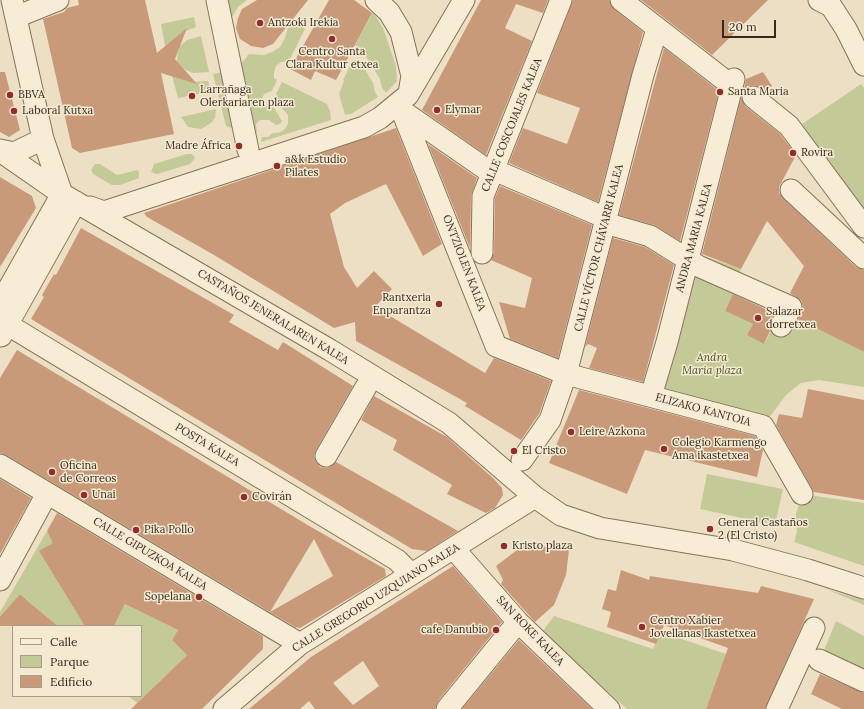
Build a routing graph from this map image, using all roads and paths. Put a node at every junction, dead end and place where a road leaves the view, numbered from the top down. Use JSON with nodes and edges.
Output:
{"nodes":[{"id":1,"x":58,"y":0,"type":"edge"},
{"id":2,"x":217,"y":0,"type":"edge"},
{"id":3,"x":376,"y":0,"type":"edge"},
{"id":4,"x":464,"y":0,"type":"edge"},
{"id":5,"x":561,"y":0,"type":"edge"},
{"id":6,"x":621,"y":0,"type":"edge"},
{"id":7,"x":819,"y":0,"type":"edge"},
{"id":8,"x":14,"y":8,"type":"edge"},
{"id":9,"x":657,"y":29,"type":"junction"},
{"id":10,"x":864,"y":65,"type":"edge"},
{"id":11,"x":753,"y":97,"type":"dead end"},
{"id":12,"x":405,"y":103,"type":"junction"},
{"id":13,"x":43,"y":139,"type":"junction"},
{"id":14,"x":248,"y":150,"type":"dead end"},
{"id":15,"x":0,"y":151,"type":"edge"},
{"id":16,"x":494,"y":172,"type":"junction"},
{"id":17,"x":791,"y":190,"type":"dead end"},
{"id":18,"x":69,"y":198,"type":"junction"},
{"id":19,"x":606,"y":221,"type":"junction"},
{"id":20,"x":864,"y":227,"type":"edge"},
{"id":21,"x":482,"y":253,"type":"dead end"},
{"id":22,"x":864,"y":258,"type":"edge"},
{"id":23,"x":688,"y":261,"type":"junction"},
{"id":24,"x":0,"y":304,"type":"edge"},
{"id":25,"x":781,"y":326,"type":"dead end"},
{"id":26,"x":2,"y":327,"type":"edge"},
{"id":27,"x":566,"y":374,"type":"junction"},
{"id":28,"x":366,"y":388,"type":"dead end"},
{"id":29,"x":651,"y":396,"type":"junction"},
{"id":30,"x":326,"y":456,"type":"dead end"},
{"id":31,"x":522,"y":460,"type":"dead end"},
{"id":32,"x":0,"y":465,"type":"edge"},
{"id":33,"x":802,"y":494,"type":"dead end"},
{"id":34,"x":535,"y":498,"type":"junction"},
{"id":35,"x":44,"y":499,"type":"dead end"},
{"id":36,"x":454,"y":549,"type":"junction"},
{"id":37,"x":411,"y":574,"type":"junction"},
{"id":38,"x":0,"y":580,"type":"edge"},
{"id":39,"x":864,"y":588,"type":"edge"},
{"id":40,"x":518,"y":622,"type":"junction"},
{"id":41,"x":814,"y":628,"type":"dead end"},
{"id":42,"x":300,"y":644,"type":"junction"},
{"id":43,"x":819,"y":660,"type":"dead end"},
{"id":44,"x":864,"y":681,"type":"edge"},
{"id":45,"x":224,"y":709,"type":"edge"},
{"id":46,"x":447,"y":709,"type":"edge"},
{"id":47,"x":609,"y":709,"type":"edge"},
{"id":48,"x":777,"y":709,"type":"edge"}],
"edges":[{"from":1,"to":8,"type":"street"},
{"from":2,"to":14,"type":"street"},
{"from":3,"to":12,"type":"street"},
{"from":4,"to":12,"type":"street"},
{"from":5,"to":16,"type":"street","name":"CALLE COSCOJALES KALEA"},
{"from":6,"to":9,"type":"street"},
{"from":7,"to":10,"type":"street"},
{"from":8,"to":13,"type":"street"},
{"from":9,"to":19,"type":"street","name":"CALLE VÍCTOR CHÁVARRI KALEA"},
{"from":9,"to":23,"type":"street","name":"ANDRA MARIA KALEA"},
{"from":11,"to":20,"type":"street"},
{"from":12,"to":16,"type":"street"},
{"from":12,"to":18,"type":"street"},
{"from":12,"to":27,"type":"street","name":"ONTZIOLEN KALEA"},
{"from":13,"to":15,"type":"street"},
{"from":13,"to":18,"type":"street"},
{"from":15,"to":18,"type":"street","name":"CASTAÑOS JENERALAREN KALEA"},
{"from":16,"to":19,"type":"street"},
{"from":16,"to":21,"type":"street","name":"CALLE COSCOJALES KALEA"},
{"from":17,"to":22,"type":"street"},
{"from":18,"to":24,"type":"street"},
{"from":18,"to":26,"type":"street"},
{"from":18,"to":34,"type":"street","name":"CASTAÑOS JENERALAREN KALEA"},
{"from":19,"to":23,"type":"street"},
{"from":19,"to":27,"type":"street","name":"CALLE VÍCTOR CHÁVARRI KALEA"},
{"from":23,"to":25,"type":"street"},
{"from":23,"to":29,"type":"street","name":"ANDRA MARIA KALEA"},
{"from":26,"to":37,"type":"street","name":"POSTA KALEA"},
{"from":27,"to":29,"type":"street","name":"ELIZAKO KANTOIA"},
{"from":27,"to":31,"type":"street","name":"CALLE VÍCTOR CHÁVARRI KALEA"},
{"from":28,"to":30,"type":"street"},
{"from":29,"to":33,"type":"street","name":"ELIZAKO KANTOIA"},
{"from":32,"to":42,"type":"street","name":"CALLE GIPUZKOA KALEA"},
{"from":34,"to":36,"type":"street","name":"CALLE GREGORIO UZQUIANO KALEA"},
{"from":34,"to":39,"type":"street","name":"CASTAÑOS JENERALAREN KALEA"},
{"from":35,"to":38,"type":"street"},
{"from":36,"to":37,"type":"street","name":"CALLE GREGORIO UZQUIANO KALEA"},
{"from":36,"to":40,"type":"street","name":"SAN ROKE KALEA"},
{"from":37,"to":42,"type":"street","name":"CALLE GREGORIO UZQUIANO KALEA"},
{"from":40,"to":46,"type":"street"},
{"from":40,"to":47,"type":"street","name":"SAN ROKE KALEA"},
{"from":41,"to":48,"type":"street"},
{"from":42,"to":45,"type":"street","name":"CALLE GREGORIO UZQUIANO KALEA"},
{"from":43,"to":44,"type":"street"}]}
